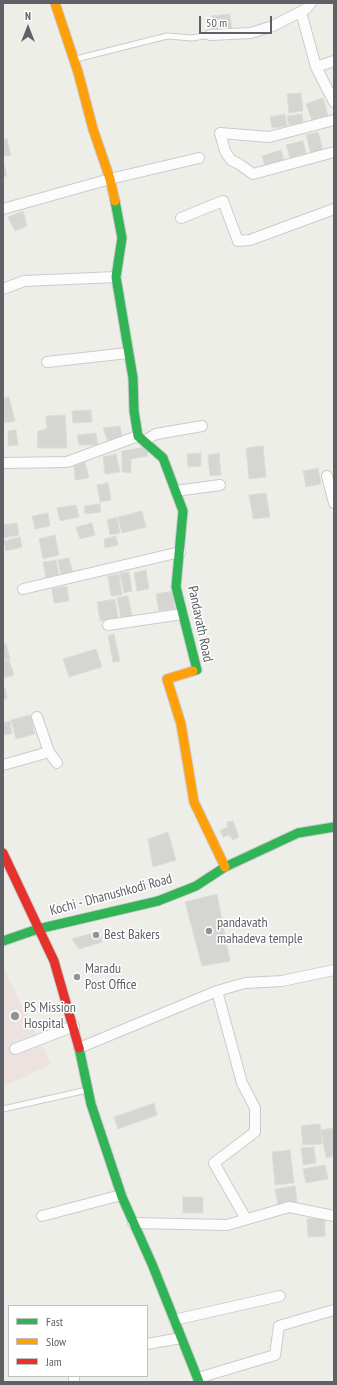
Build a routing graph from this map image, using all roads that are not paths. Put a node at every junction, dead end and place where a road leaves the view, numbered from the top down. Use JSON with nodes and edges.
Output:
{"nodes":[{"id":1,"x":55,"y":3,"type":"edge"},
{"id":2,"x":311,"y":3,"type":"edge"},
{"id":3,"x":301,"y":12,"type":"junction"},
{"id":4,"x":210,"y":35,"type":"joint"},
{"id":5,"x":74,"y":60,"type":"junction"},
{"id":6,"x":334,"y":61,"type":"edge"},
{"id":7,"x":316,"y":67,"type":"junction"},
{"id":8,"x":333,"y":99,"type":"edge"},
{"id":9,"x":334,"y":120,"type":"edge"},
{"id":10,"x":334,"y":152,"type":"edge"},
{"id":11,"x":199,"y":158,"type":"dead end"},
{"id":12,"x":110,"y":178,"type":"junction"},
{"id":13,"x":3,"y":209,"type":"edge"},
{"id":14,"x":334,"y":210,"type":"edge"},
{"id":15,"x":181,"y":218,"type":"dead end"},
{"id":16,"x":116,"y":277,"type":"junction"},
{"id":17,"x":3,"y":289,"type":"edge"},
{"id":18,"x":128,"y":353,"type":"junction"},
{"id":19,"x":47,"y":362,"type":"dead end"},
{"id":20,"x":202,"y":426,"type":"dead end"},
{"id":21,"x":141,"y":439,"type":"junction"},
{"id":22,"x":3,"y":463,"type":"edge"},
{"id":23,"x":327,"y":476,"type":"dead end"},
{"id":24,"x":220,"y":486,"type":"dead end"},
{"id":25,"x":176,"y":491,"type":"junction"},
{"id":26,"x":334,"y":503,"type":"edge"},
{"id":27,"x":180,"y":552,"type":"junction"},
{"id":28,"x":23,"y":589,"type":"dead end"},
{"id":29,"x":182,"y":614,"type":"junction"},
{"id":30,"x":108,"y":625,"type":"dead end"},
{"id":31,"x":37,"y":717,"type":"dead end"},
{"id":32,"x":49,"y":752,"type":"junction"},
{"id":33,"x":57,"y":762,"type":"dead end"},
{"id":34,"x":3,"y":766,"type":"edge"},
{"id":35,"x":334,"y":827,"type":"edge"},
{"id":36,"x":3,"y":853,"type":"edge"},
{"id":37,"x":225,"y":867,"type":"junction"},
{"id":38,"x":38,"y":928,"type":"junction"},
{"id":39,"x":3,"y":940,"type":"edge"},
{"id":40,"x":334,"y":970,"type":"edge"},
{"id":41,"x":217,"y":991,"type":"junction"},
{"id":42,"x":74,"y":1026,"type":"junction"},
{"id":43,"x":80,"y":1048,"type":"junction"},
{"id":44,"x":15,"y":1049,"type":"dead end"},
{"id":45,"x":88,"y":1090,"type":"junction"},
{"id":46,"x":3,"y":1108,"type":"edge"},
{"id":47,"x":121,"y":1195,"type":"junction"},
{"id":48,"x":42,"y":1216,"type":"dead end"},
{"id":49,"x":334,"y":1216,"type":"edge"},
{"id":50,"x":246,"y":1219,"type":"junction"},
{"id":51,"x":133,"y":1223,"type":"junction"},
{"id":52,"x":280,"y":1296,"type":"dead end"},
{"id":53,"x":334,"y":1310,"type":"edge"},
{"id":54,"x":174,"y":1320,"type":"junction"},
{"id":55,"x":181,"y":1338,"type":"junction"},
{"id":56,"x":148,"y":1344,"type":"edge"},
{"id":57,"x":199,"y":1380,"type":"edge"}],
"edges":[{"from":1,"to":5,"type":"main road"},
{"from":2,"to":3,"type":"street"},
{"from":3,"to":4,"type":"street"},
{"from":3,"to":7,"type":"street"},
{"from":4,"to":5,"type":"lane"},
{"from":5,"to":12,"type":"main road"},
{"from":6,"to":7,"type":"street"},
{"from":7,"to":8,"type":"street"},
{"from":9,"to":10,"type":"street"},
{"from":11,"to":12,"type":"street"},
{"from":12,"to":13,"type":"street"},
{"from":12,"to":16,"type":"main road"},
{"from":14,"to":15,"type":"street"},
{"from":16,"to":17,"type":"street"},
{"from":16,"to":18,"type":"main road"},
{"from":18,"to":19,"type":"street"},
{"from":18,"to":21,"type":"main road"},
{"from":20,"to":21,"type":"street"},
{"from":21,"to":22,"type":"street"},
{"from":21,"to":25,"type":"main road","name":"Pandavath Road"},
{"from":23,"to":26,"type":"street"},
{"from":24,"to":25,"type":"street"},
{"from":25,"to":27,"type":"main road","name":"Pandavath Road"},
{"from":27,"to":28,"type":"street"},
{"from":27,"to":29,"type":"main road","name":"Pandavath Road"},
{"from":29,"to":30,"type":"street"},
{"from":29,"to":37,"type":"main road","name":"Pandavath Road"},
{"from":31,"to":32,"type":"street"},
{"from":32,"to":33,"type":"street"},
{"from":32,"to":34,"type":"street"},
{"from":35,"to":37,"type":"main road","name":"Kochi - Dhanushkodi Road"},
{"from":36,"to":38,"type":"main road"},
{"from":37,"to":38,"type":"main road","name":"Kochi - Dhanushkodi Road"},
{"from":38,"to":39,"type":"main road","name":"Kochi - Dhanushkodi Road"},
{"from":38,"to":42,"type":"main road"},
{"from":40,"to":41,"type":"street"},
{"from":41,"to":43,"type":"street"},
{"from":41,"to":50,"type":"street"},
{"from":42,"to":43,"type":"main road"},
{"from":42,"to":44,"type":"street"},
{"from":43,"to":45,"type":"main road"},
{"from":45,"to":46,"type":"lane"},
{"from":45,"to":47,"type":"main road"},
{"from":47,"to":48,"type":"street"},
{"from":47,"to":51,"type":"main road"},
{"from":49,"to":50,"type":"street"},
{"from":50,"to":51,"type":"street"},
{"from":51,"to":54,"type":"main road"},
{"from":52,"to":54,"type":"street"},
{"from":53,"to":57,"type":"street"},
{"from":54,"to":55,"type":"main road"},
{"from":55,"to":56,"type":"street"},
{"from":55,"to":57,"type":"main road"}]}
